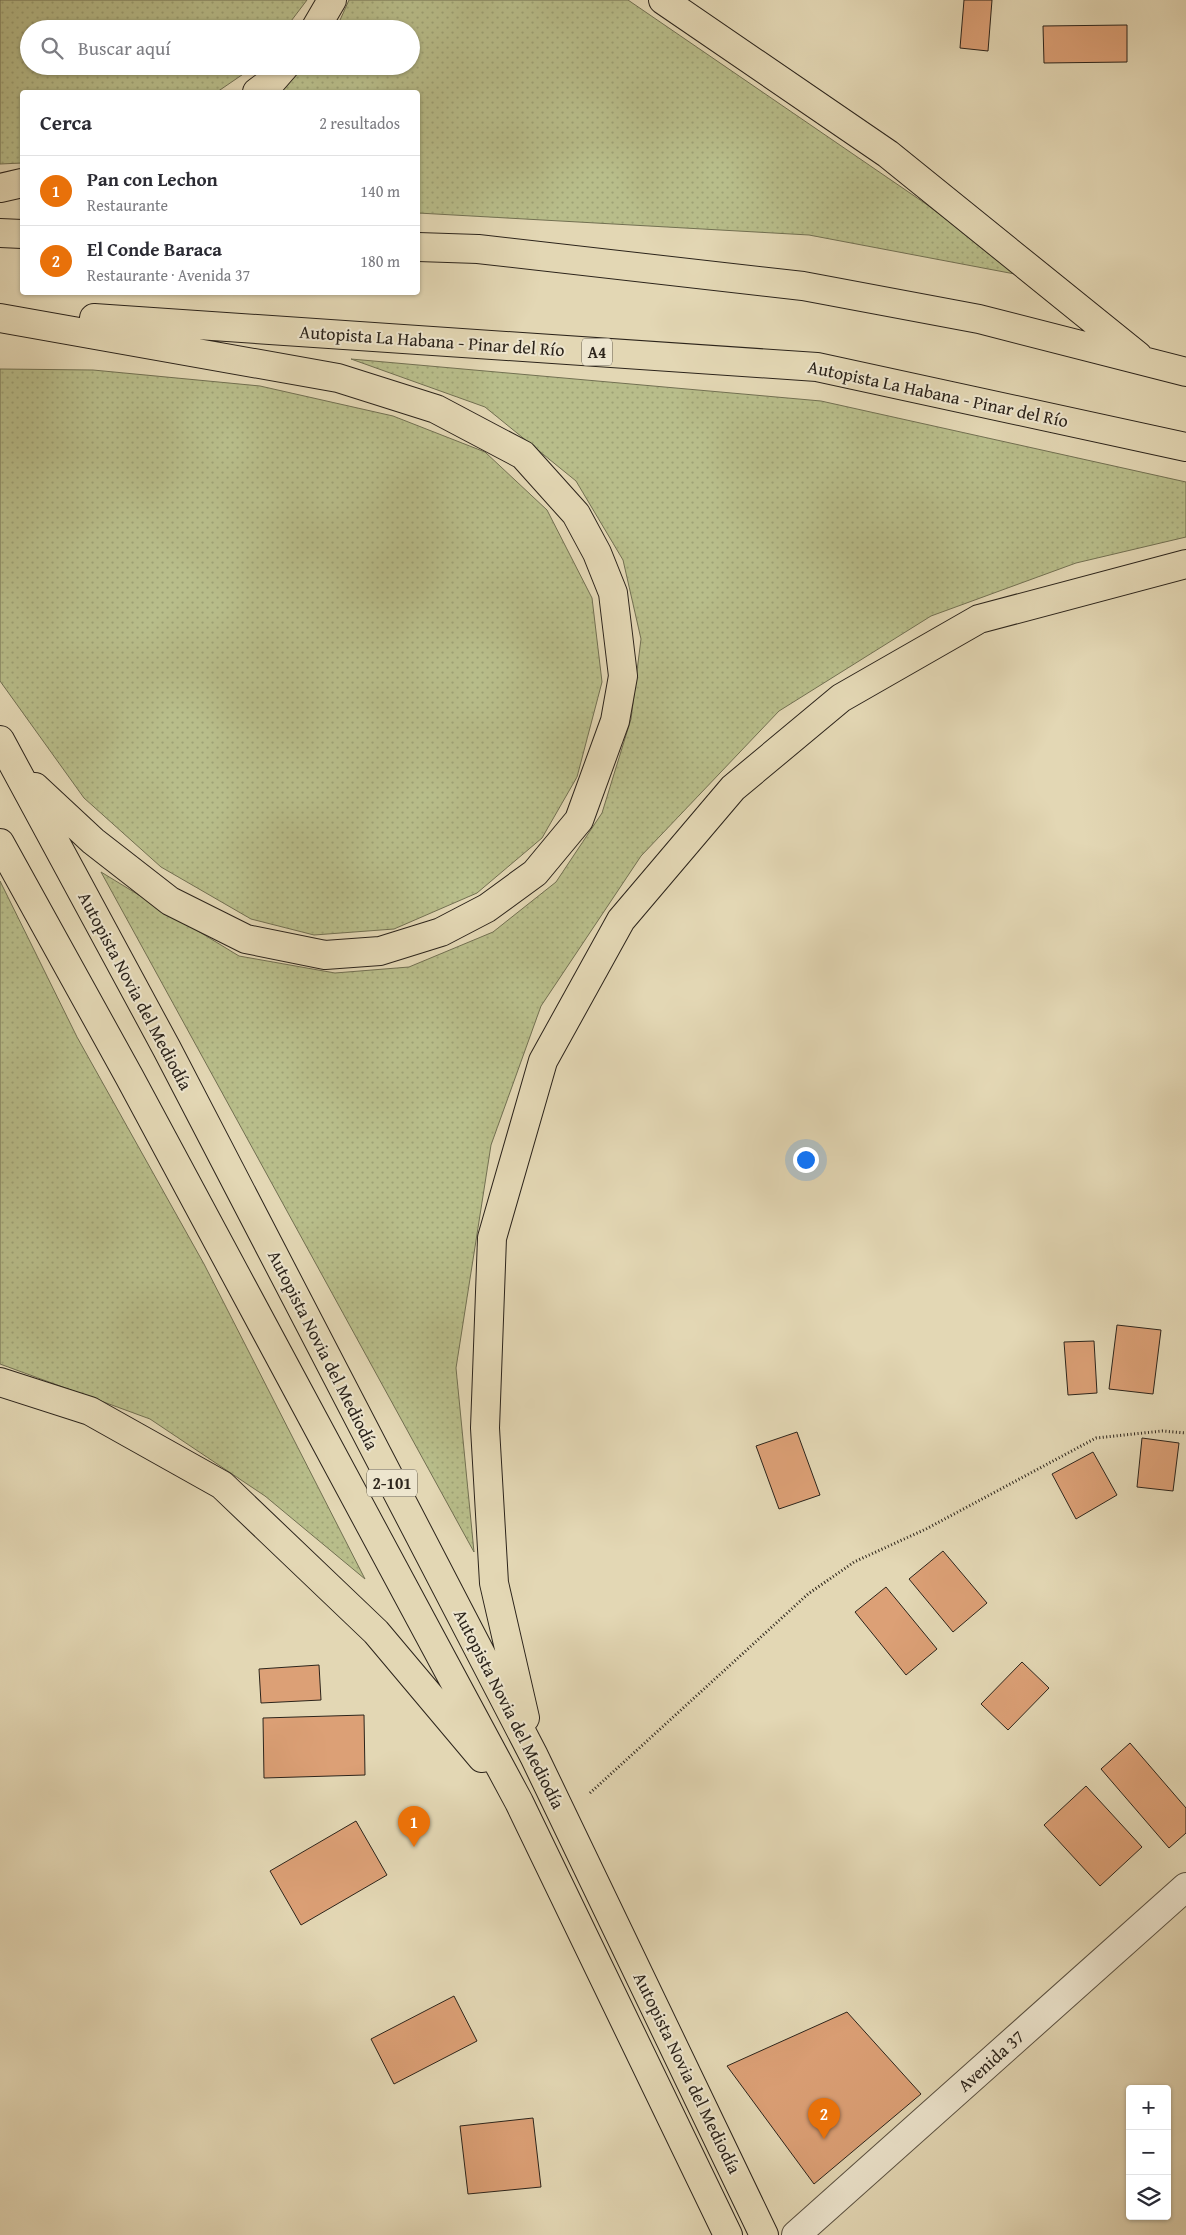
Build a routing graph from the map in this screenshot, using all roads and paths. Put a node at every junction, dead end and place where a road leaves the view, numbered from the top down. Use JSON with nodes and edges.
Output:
{"nodes":[{"id":1,"x":332,"y":0,"type":"edge"},
{"id":2,"x":663,"y":0,"type":"edge"},
{"id":3,"x":320,"y":20,"type":"edge"},
{"id":4,"x":277,"y":75,"type":"edge"},
{"id":5,"x":260,"y":90,"type":"edge"},
{"id":6,"x":20,"y":183,"type":"edge"},
{"id":7,"x":0,"y":188,"type":"edge"},
{"id":8,"x":0,"y":233,"type":"edge"},
{"id":9,"x":20,"y":234,"type":"edge"},
{"id":10,"x":420,"y":247,"type":"edge"},
{"id":11,"x":0,"y":312,"type":"edge"},
{"id":12,"x":0,"y":318,"type":"edge"},
{"id":13,"x":1145,"y":361,"type":"junction"},
{"id":14,"x":1186,"y":372,"type":"edge"},
{"id":15,"x":1186,"y":447,"type":"edge"},
{"id":16,"x":1186,"y":564,"type":"edge"},
{"id":17,"x":0,"y":740,"type":"edge"},
{"id":18,"x":18,"y":771,"type":"junction"},
{"id":19,"x":0,"y":843,"type":"edge"},
{"id":20,"x":0,"y":1382,"type":"edge"},
{"id":21,"x":1186,"y":1433,"type":"edge"},
{"id":22,"x":534,"y":1756,"type":"junction"},
{"id":23,"x":520,"y":1802,"type":"junction"},
{"id":24,"x":563,"y":1817,"type":"junction"},
{"id":25,"x":1186,"y":1887,"type":"edge"},
{"id":26,"x":728,"y":2235,"type":"edge"},
{"id":27,"x":764,"y":2235,"type":"edge"},
{"id":28,"x":796,"y":2235,"type":"edge"}],
"edges":[{"from":1,"to":3,"type":"highway"},
{"from":2,"to":13,"type":"highway"},
{"from":4,"to":5,"type":"highway"},
{"from":6,"to":7,"type":"highway"},
{"from":8,"to":9,"type":"highway"},
{"from":10,"to":13,"type":"highway"},
{"from":11,"to":15,"type":"highway","name":"Autopista La Habana - Pinar del Río","number":"A4"},
{"from":12,"to":18,"type":"highway"},
{"from":13,"to":14,"type":"highway"},
{"from":16,"to":22,"type":"highway"},
{"from":17,"to":18,"type":"highway","name":"Autopista Novia del Mediodía","number":"2-101"},
{"from":18,"to":22,"type":"highway","name":"Autopista Novia del Mediodía","number":"2-101"},
{"from":19,"to":23,"type":"highway","name":"Autopista Novia del Mediodía","number":"2-101"},
{"from":20,"to":23,"type":"highway"},
{"from":21,"to":24,"type":"path"},
{"from":22,"to":24,"type":"highway","name":"Autopista Novia del Mediodía","number":"2-101"},
{"from":23,"to":26,"type":"highway","name":"Autopista Novia del Mediodía","number":"2-101"},
{"from":24,"to":27,"type":"highway","name":"Autopista Novia del Mediodía","number":"2-101"},
{"from":25,"to":28,"type":"street","name":"Avenida 37"}]}
